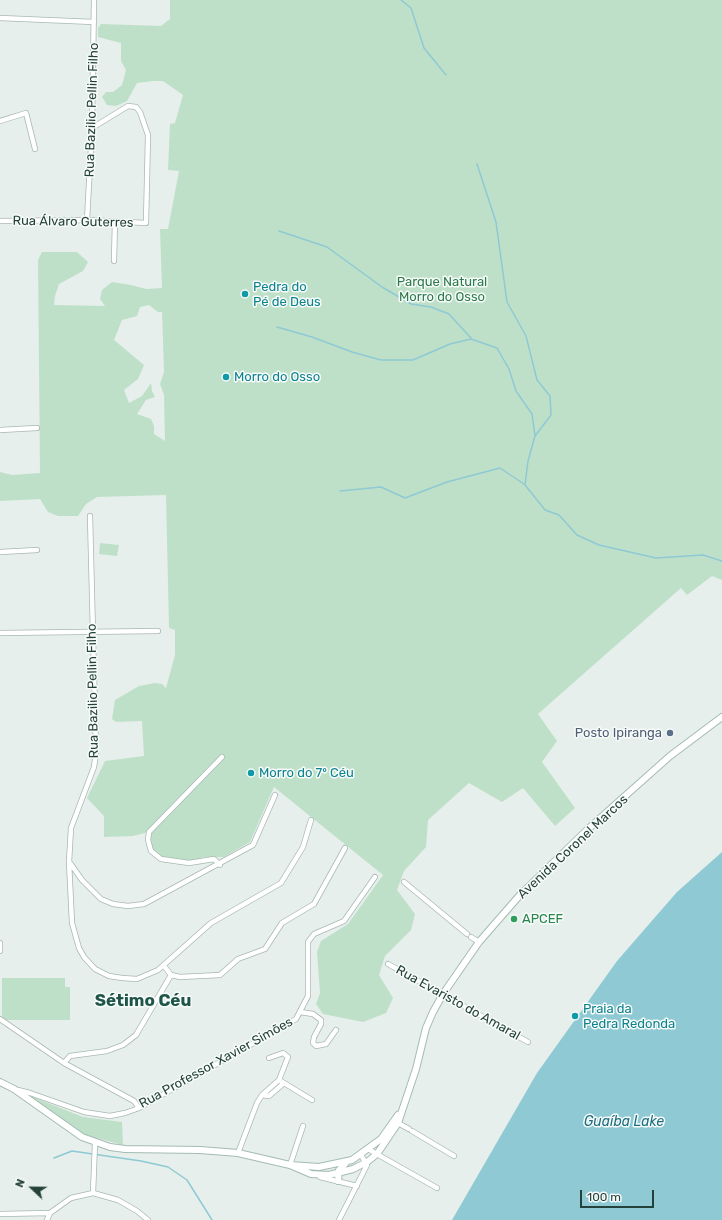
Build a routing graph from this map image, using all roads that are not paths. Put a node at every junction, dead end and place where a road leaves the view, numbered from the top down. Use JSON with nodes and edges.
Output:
{"nodes":[{"id":1,"x":94,"y":0,"type":"edge"},
{"id":2,"x":0,"y":18,"type":"edge"},
{"id":3,"x":94,"y":22,"type":"junction"},
{"id":4,"x":0,"y":121,"type":"edge"},
{"id":5,"x":92,"y":128,"type":"junction"},
{"id":6,"x":35,"y":149,"type":"dead end"},
{"id":7,"x":87,"y":220,"type":"junction"},
{"id":8,"x":0,"y":221,"type":"edge"},
{"id":9,"x":115,"y":222,"type":"junction"},
{"id":10,"x":114,"y":261,"type":"dead end"},
{"id":11,"x":37,"y":428,"type":"dead end"},
{"id":12,"x":0,"y":430,"type":"edge"},
{"id":13,"x":90,"y":516,"type":"dead end"},
{"id":14,"x":37,"y":550,"type":"dead end"},
{"id":15,"x":0,"y":552,"type":"edge"},
{"id":16,"x":158,"y":631,"type":"dead end"},
{"id":17,"x":93,"y":632,"type":"junction"},
{"id":18,"x":0,"y":633,"type":"edge"},
{"id":19,"x":722,"y":717,"type":"edge"},
{"id":20,"x":222,"y":757,"type":"dead end"},
{"id":21,"x":275,"y":795,"type":"dead end"},
{"id":22,"x":311,"y":820,"type":"dead end"},
{"id":23,"x":344,"y":848,"type":"dead end"},
{"id":24,"x":69,"y":862,"type":"junction"},
{"id":25,"x":220,"y":865,"type":"junction"},
{"id":26,"x":375,"y":877,"type":"dead end"},
{"id":27,"x":404,"y":882,"type":"dead end"},
{"id":28,"x":0,"y":942,"type":"edge"},
{"id":29,"x":479,"y":942,"type":"junction"},
{"id":30,"x":0,"y":950,"type":"edge"},
{"id":31,"x":388,"y":964,"type":"dead end"},
{"id":32,"x":164,"y":966,"type":"junction"},
{"id":33,"x":170,"y":975,"type":"junction"},
{"id":34,"x":443,"y":994,"type":"junction"},
{"id":35,"x":300,"y":1012,"type":"junction"},
{"id":36,"x":0,"y":1019,"type":"edge"},
{"id":37,"x":336,"y":1030,"type":"dead end"},
{"id":38,"x":528,"y":1042,"type":"dead end"},
{"id":39,"x":269,"y":1058,"type":"dead end"},
{"id":40,"x":64,"y":1063,"type":"junction"},
{"id":41,"x":279,"y":1080,"type":"junction"},
{"id":42,"x":0,"y":1082,"type":"edge"},
{"id":43,"x":284,"y":1083,"type":"junction"},
{"id":44,"x":14,"y":1089,"type":"junction"},
{"id":45,"x":262,"y":1095,"type":"junction"},
{"id":46,"x":312,"y":1100,"type":"dead end"},
{"id":47,"x":403,"y":1107,"type":"junction"},
{"id":48,"x":139,"y":1108,"type":"junction"},
{"id":49,"x":398,"y":1123,"type":"junction"},
{"id":50,"x":303,"y":1126,"type":"dead end"},
{"id":51,"x":95,"y":1144,"type":"junction"},
{"id":52,"x":368,"y":1149,"type":"junction"},
{"id":53,"x":238,"y":1153,"type":"junction"},
{"id":54,"x":361,"y":1154,"type":"junction"},
{"id":55,"x":377,"y":1154,"type":"junction"},
{"id":56,"x":454,"y":1156,"type":"dead end"},
{"id":57,"x":352,"y":1160,"type":"junction"},
{"id":58,"x":367,"y":1162,"type":"junction"},
{"id":59,"x":290,"y":1165,"type":"junction"},
{"id":60,"x":311,"y":1174,"type":"junction"},
{"id":61,"x":337,"y":1174,"type":"junction"},
{"id":62,"x":338,"y":1182,"type":"junction"},
{"id":63,"x":357,"y":1186,"type":"junction"},
{"id":64,"x":437,"y":1188,"type":"dead end"},
{"id":65,"x":93,"y":1193,"type":"junction"},
{"id":66,"x":137,"y":1211,"type":"junction"},
{"id":67,"x":50,"y":1213,"type":"junction"},
{"id":68,"x":0,"y":1214,"type":"edge"},
{"id":69,"x":47,"y":1220,"type":"edge"},
{"id":70,"x":141,"y":1220,"type":"edge"},
{"id":71,"x":148,"y":1220,"type":"edge"},
{"id":72,"x":339,"y":1220,"type":"edge"}],
"edges":[{"from":1,"to":3,"type":"street","name":"Rua Bazilio Pellin Filho"},
{"from":2,"to":3,"type":"street"},
{"from":3,"to":5,"type":"street","name":"Rua Bazilio Pellin Filho"},
{"from":4,"to":6,"type":"street"},
{"from":5,"to":7,"type":"street","name":"Rua Bazilio Pellin Filho"},
{"from":5,"to":9,"type":"street","name":"Rua Álvaro Guterres"},
{"from":7,"to":8,"type":"street","name":"Rua Álvaro Guterres"},
{"from":7,"to":9,"type":"street","name":"Rua Álvaro Guterres"},
{"from":9,"to":10,"type":"street"},
{"from":11,"to":12,"type":"street"},
{"from":13,"to":17,"type":"street","name":"Rua Bazilio Pellin Filho"},
{"from":14,"to":15,"type":"street"},
{"from":16,"to":17,"type":"street"},
{"from":17,"to":18,"type":"street"},
{"from":17,"to":24,"type":"street","name":"Rua Bazilio Pellin Filho"},
{"from":19,"to":29,"type":"main road","name":"Avenida Coronel Marcos"},
{"from":20,"to":25,"type":"street"},
{"from":21,"to":25,"type":"street"},
{"from":22,"to":32,"type":"street","name":"Rua Bazilio Pellin Filho"},
{"from":23,"to":33,"type":"street"},
{"from":24,"to":25,"type":"street"},
{"from":24,"to":32,"type":"street","name":"Rua Bazilio Pellin Filho"},
{"from":26,"to":35,"type":"street","name":"Rua Professor Xavier Simões"},
{"from":27,"to":29,"type":"street"},
{"from":28,"to":30,"type":"street"},
{"from":29,"to":34,"type":"main road","name":"Avenida Coronel Marcos"},
{"from":31,"to":34,"type":"street","name":"Rua Evaristo do Amaral"},
{"from":32,"to":33,"type":"street"},
{"from":33,"to":40,"type":"street"},
{"from":34,"to":38,"type":"street","name":"Rua Evaristo do Amaral"},
{"from":34,"to":47,"type":"main road","name":"Avenida Coronel Marcos"},
{"from":35,"to":37,"type":"street"},
{"from":35,"to":48,"type":"street","name":"Rua Professor Xavier Simões"},
{"from":36,"to":40,"type":"street"},
{"from":39,"to":41,"type":"street"},
{"from":40,"to":48,"type":"street"},
{"from":41,"to":43,"type":"street"},
{"from":41,"to":45,"type":"street"},
{"from":42,"to":44,"type":"main road"},
{"from":43,"to":45,"type":"street"},
{"from":43,"to":46,"type":"street"},
{"from":44,"to":48,"type":"street","name":"Rua Professor Xavier Simões"},
{"from":44,"to":51,"type":"main road"},
{"from":45,"to":53,"type":"street"},
{"from":47,"to":49,"type":"main road","name":"Avenida Coronel Marcos"},
{"from":47,"to":52,"type":"main road","name":"Avenida Coronel Marcos"},
{"from":49,"to":55,"type":"main road","name":"Avenida Coronel Marcos"},
{"from":49,"to":56,"type":"street"},
{"from":50,"to":59,"type":"street"},
{"from":51,"to":53,"type":"main road"},
{"from":51,"to":65,"type":"street"},
{"from":52,"to":54,"type":"main road","name":"Avenida Coronel Marcos"},
{"from":52,"to":55,"type":"street"},
{"from":53,"to":59,"type":"main road"},
{"from":54,"to":57,"type":"main road","name":"Avenida Coronel Marcos"},
{"from":54,"to":58,"type":"street"},
{"from":55,"to":58,"type":"main road","name":"Avenida Coronel Marcos"},
{"from":55,"to":64,"type":"street"},
{"from":57,"to":59,"type":"main road","name":"Avenida Coronel Marcos"},
{"from":57,"to":61,"type":"main road"},
{"from":58,"to":61,"type":"main road"},
{"from":58,"to":63,"type":"street","name":"Avenida Coronel Marcos"},
{"from":59,"to":60,"type":"main road"},
{"from":60,"to":61,"type":"main road"},
{"from":60,"to":62,"type":"street"},
{"from":61,"to":62,"type":"main road"},
{"from":62,"to":63,"type":"street"},
{"from":63,"to":72,"type":"street","name":"Avenida Coronel Marcos"},
{"from":65,"to":66,"type":"street"},
{"from":65,"to":67,"type":"street"},
{"from":66,"to":70,"type":"street"},
{"from":66,"to":71,"type":"street"},
{"from":67,"to":68,"type":"street"},
{"from":67,"to":69,"type":"street"}]}
